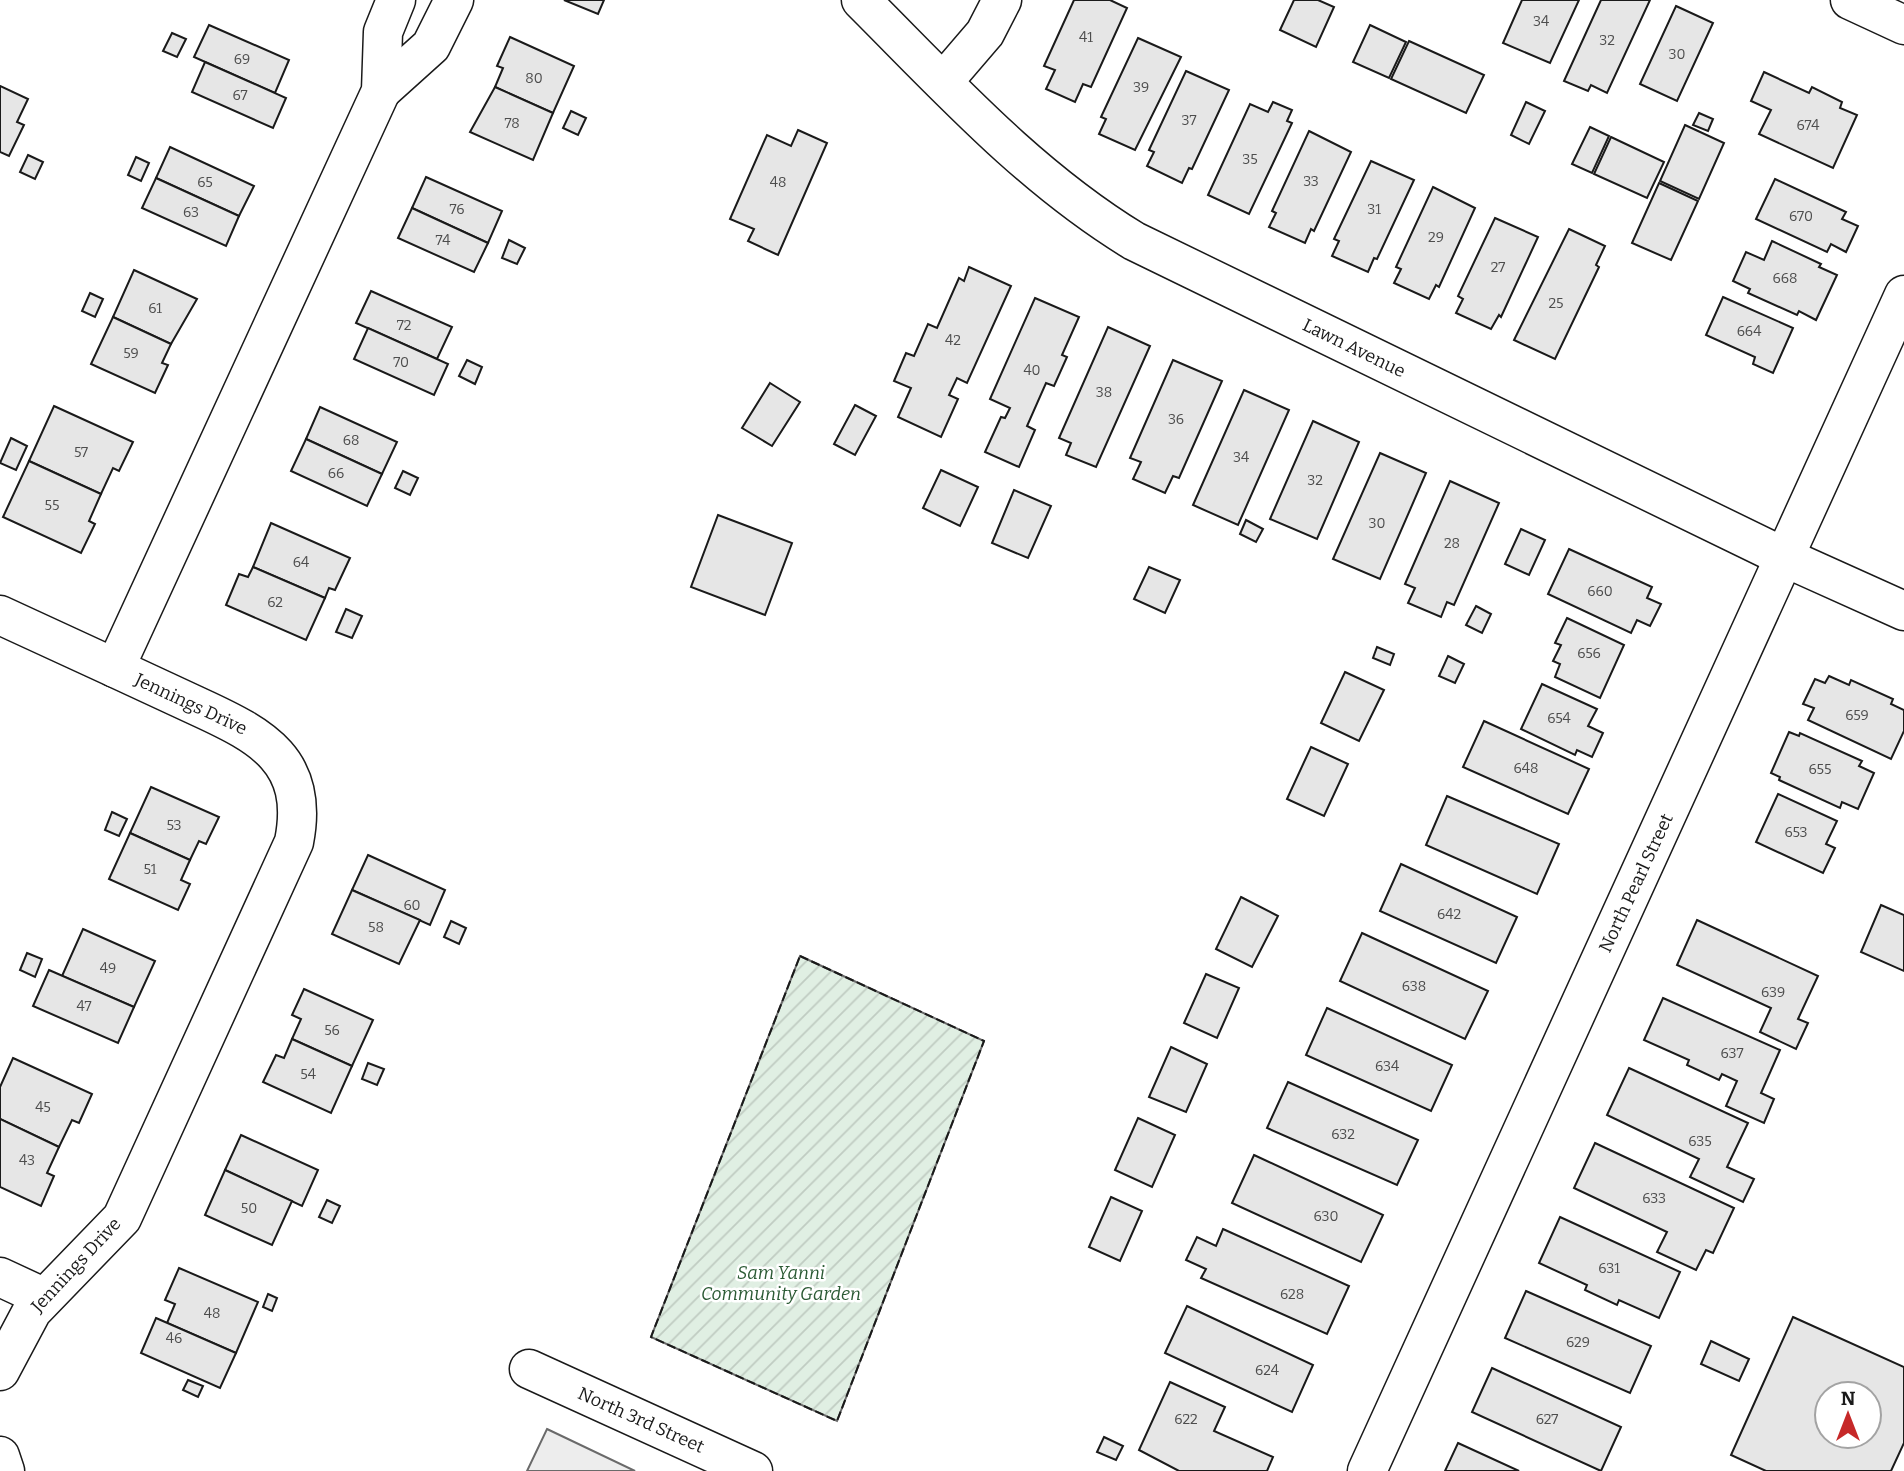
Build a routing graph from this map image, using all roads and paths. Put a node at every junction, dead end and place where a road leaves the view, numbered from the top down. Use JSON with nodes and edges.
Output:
{"nodes":[{"id":1,"x":396,"y":0,"type":"edge"},
{"id":2,"x":454,"y":0,"type":"edge"},
{"id":3,"x":861,"y":0,"type":"edge"},
{"id":4,"x":1002,"y":0,"type":"edge"},
{"id":5,"x":1850,"y":0,"type":"edge"},
{"id":6,"x":1904,"y":25,"type":"edge"},
{"id":7,"x":943,"y":82,"type":"junction"},
{"id":8,"x":381,"y":91,"type":"junction"},
{"id":9,"x":1904,"y":295,"type":"edge"},
{"id":10,"x":1784,"y":557,"type":"junction"},
{"id":11,"x":1904,"y":611,"type":"edge"},
{"id":12,"x":0,"y":615,"type":"edge"},
{"id":13,"x":115,"y":668,"type":"junction"},
{"id":14,"x":0,"y":1277,"type":"edge"},
{"id":15,"x":43,"y":1297,"type":"junction"},
{"id":16,"x":529,"y":1369,"type":"dead end"},
{"id":17,"x":0,"y":1371,"type":"edge"},
{"id":18,"x":0,"y":1456,"type":"edge"},
{"id":19,"x":5,"y":1471,"type":"edge"},
{"id":20,"x":753,"y":1471,"type":"edge"},
{"id":21,"x":1367,"y":1471,"type":"edge"}],
"edges":[{"from":1,"to":8,"type":"street","name":"Jennings Drive"},
{"from":2,"to":8,"type":"street","name":"Jennings Drive"},
{"from":3,"to":7,"type":"street","name":"Lawn Avenue"},
{"from":4,"to":7,"type":"street"},
{"from":5,"to":6,"type":"street"},
{"from":7,"to":10,"type":"street","name":"Lawn Avenue"},
{"from":8,"to":13,"type":"street","name":"Jennings Drive"},
{"from":9,"to":10,"type":"street","name":"North Pearl Street"},
{"from":10,"to":11,"type":"street","name":"Lawn Avenue"},
{"from":10,"to":21,"type":"street","name":"North Pearl Street"},
{"from":12,"to":13,"type":"street"},
{"from":13,"to":15,"type":"street","name":"Jennings Drive"},
{"from":14,"to":15,"type":"street"},
{"from":15,"to":17,"type":"street","name":"Jennings Drive"},
{"from":16,"to":20,"type":"street","name":"North 3rd Street"},
{"from":18,"to":19,"type":"street"}]}
